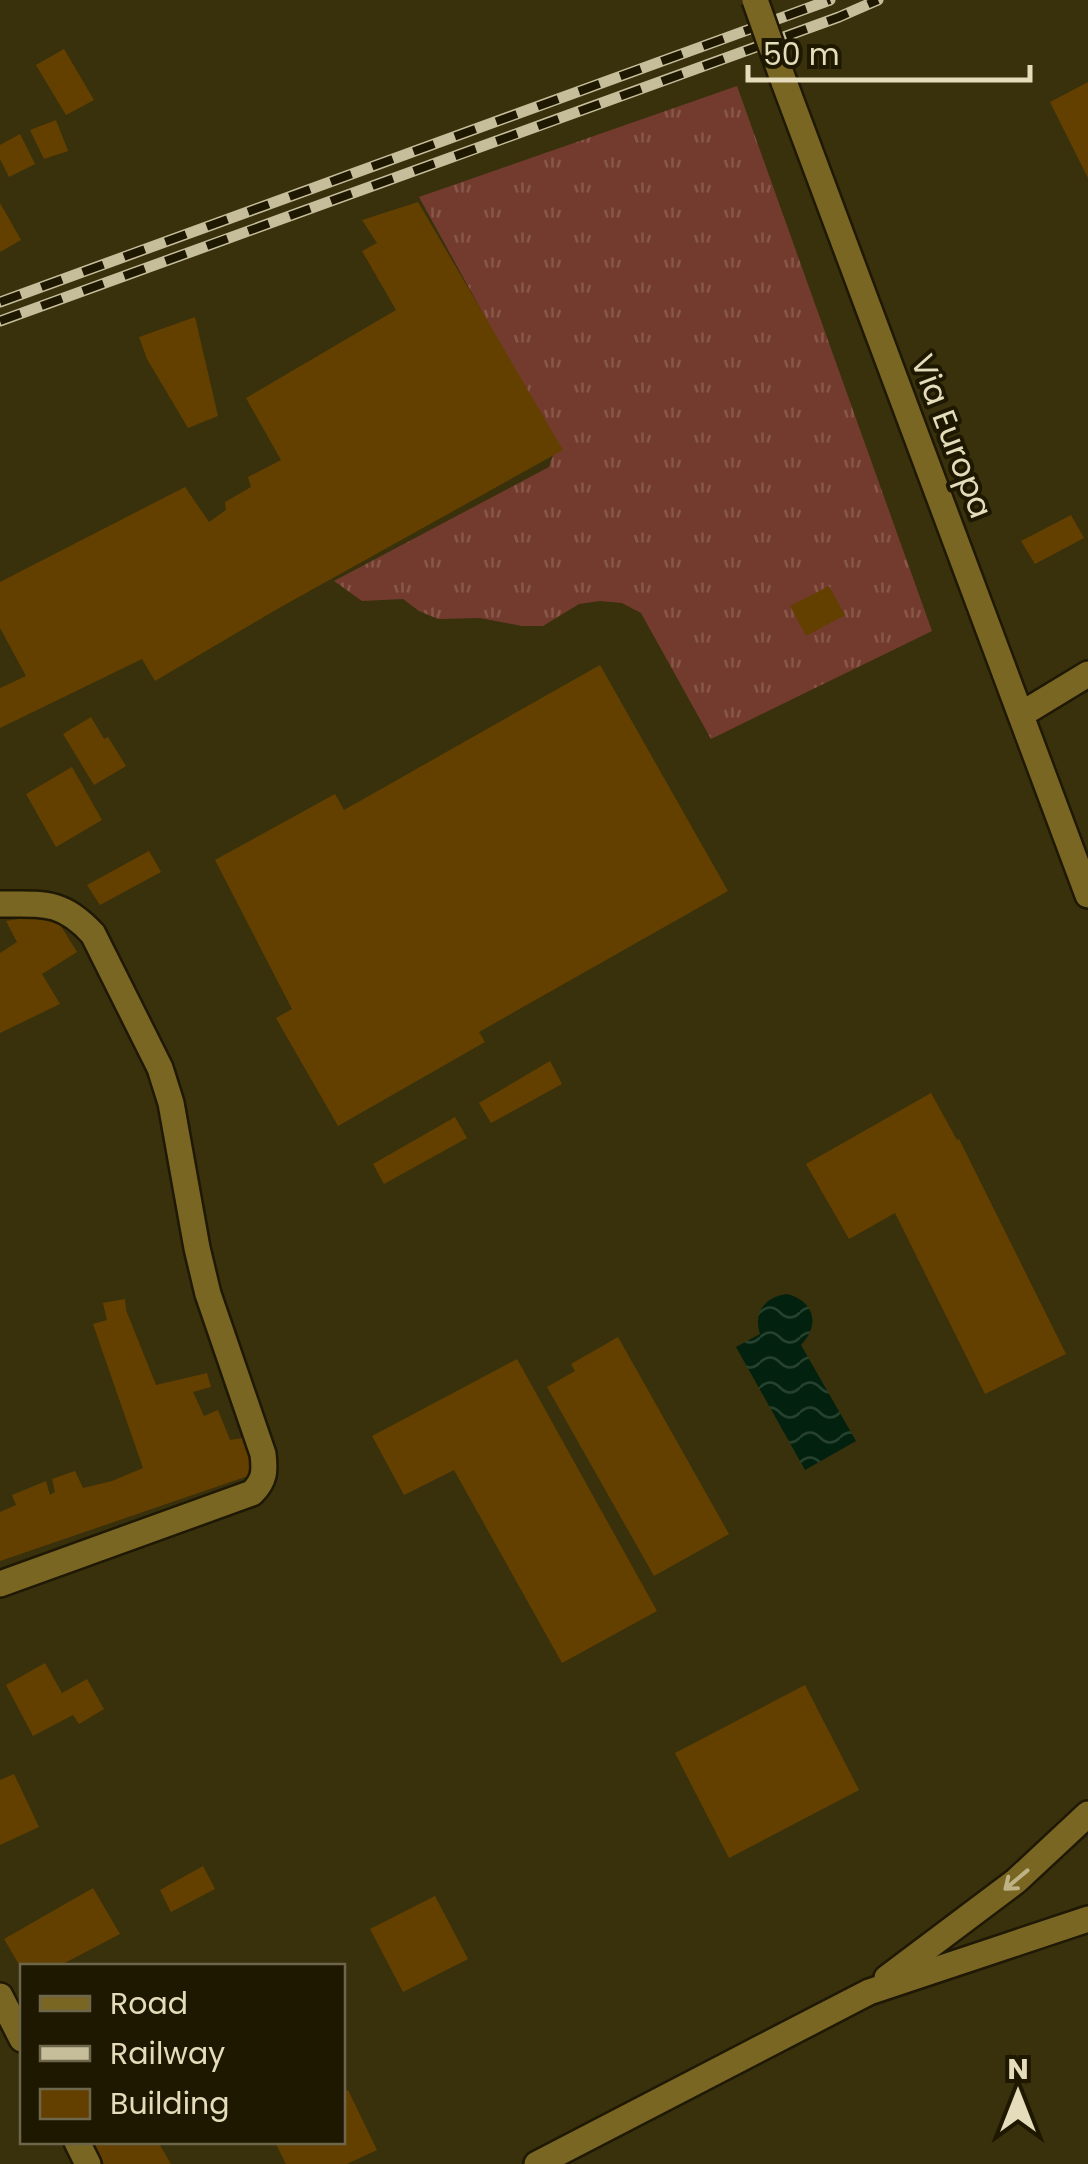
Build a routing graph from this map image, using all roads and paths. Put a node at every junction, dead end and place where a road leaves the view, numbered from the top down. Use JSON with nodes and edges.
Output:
{"nodes":[{"id":1,"x":755,"y":0,"type":"edge"},
{"id":2,"x":1088,"y":674,"type":"edge"},
{"id":3,"x":1022,"y":714,"type":"junction"},
{"id":4,"x":1088,"y":896,"type":"edge"},
{"id":5,"x":0,"y":904,"type":"edge"},
{"id":6,"x":0,"y":1584,"type":"edge"},
{"id":7,"x":1088,"y":1814,"type":"edge"},
{"id":8,"x":1088,"y":1919,"type":"edge"},
{"id":9,"x":869,"y":1992,"type":"junction"},
{"id":10,"x":0,"y":1996,"type":"edge"},
{"id":11,"x":20,"y":2035,"type":"edge"},
{"id":12,"x":537,"y":2164,"type":"edge"}],
"edges":[{"from":1,"to":3,"type":"street","name":"Via Europa","bridge":true},
{"from":2,"to":3,"type":"street"},
{"from":3,"to":4,"type":"street","name":"Via Europa"},
{"from":5,"to":6,"type":"street"},
{"from":7,"to":9,"type":"street","one_way":true},
{"from":8,"to":9,"type":"street"},
{"from":9,"to":12,"type":"street"},
{"from":10,"to":11,"type":"street"}]}
